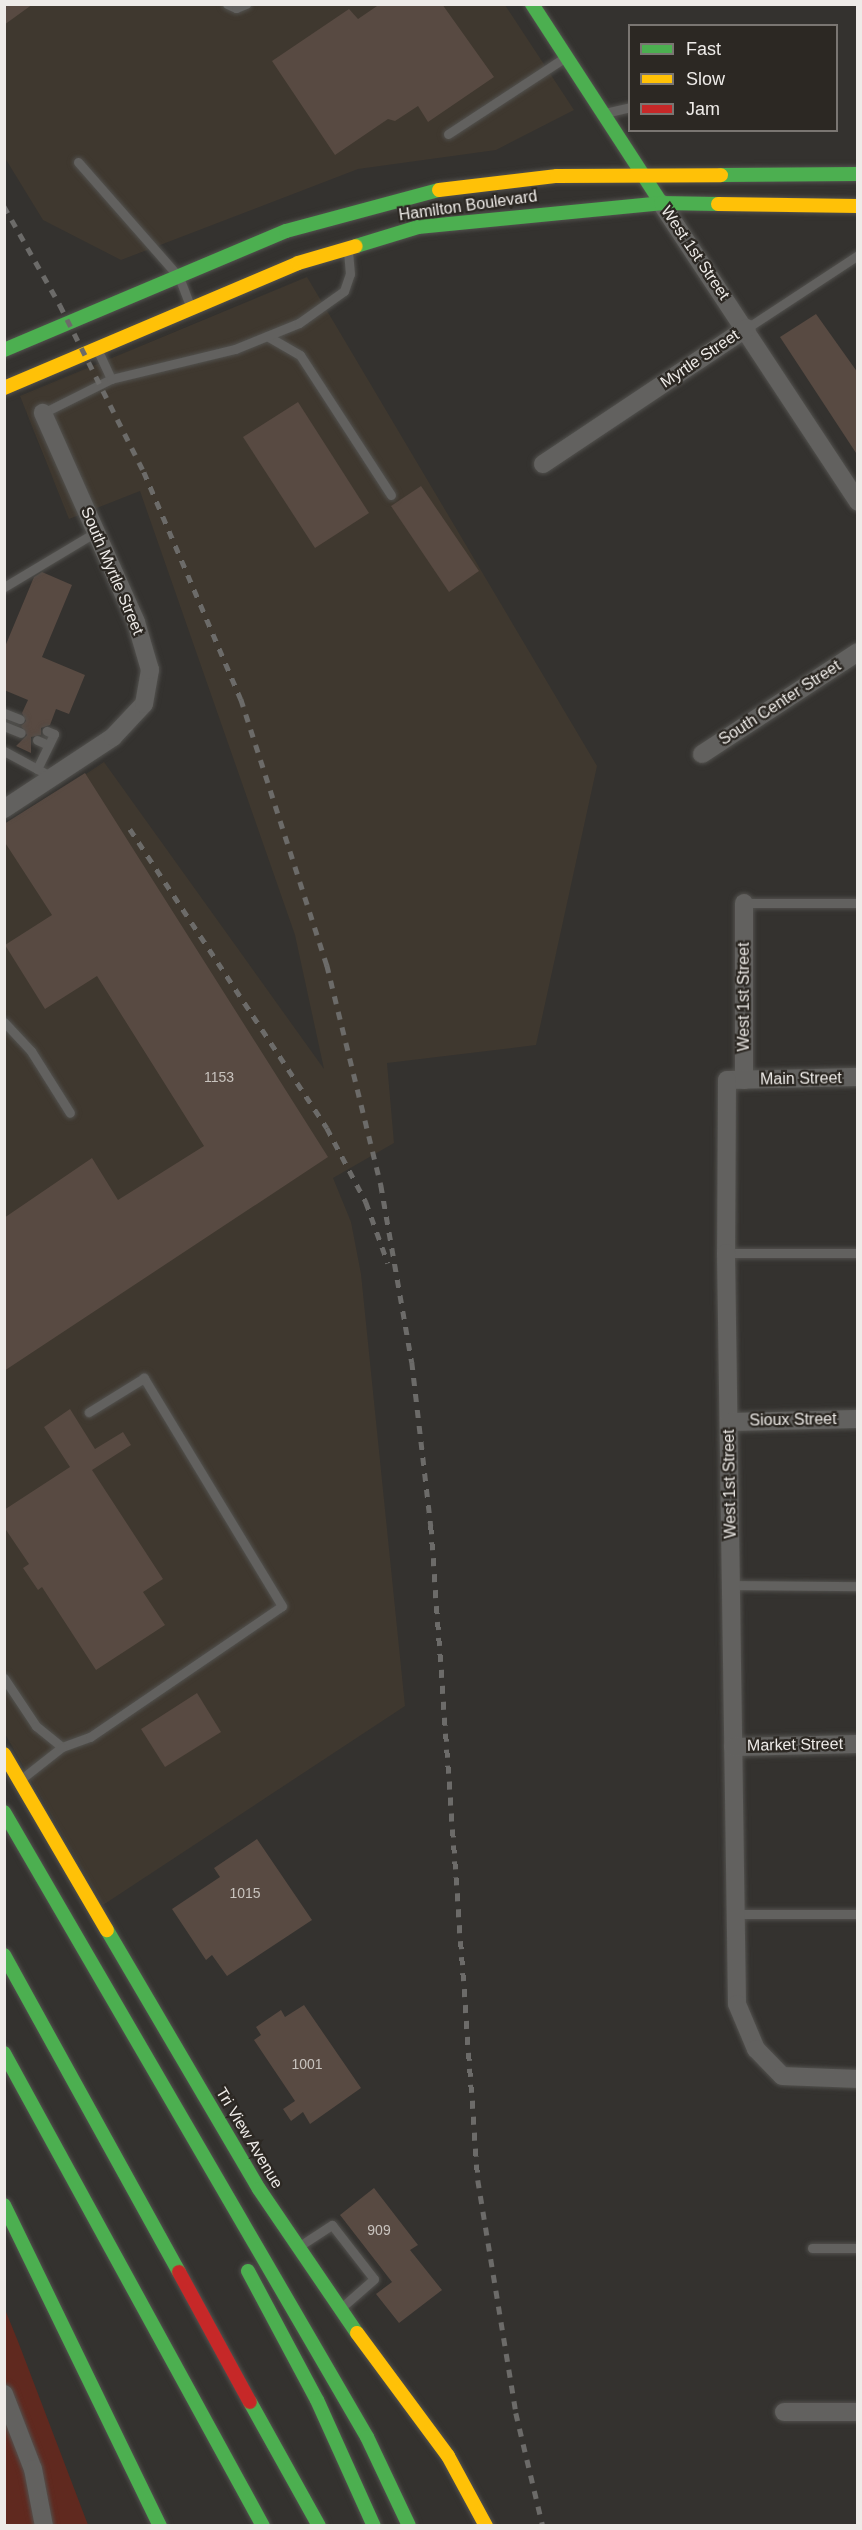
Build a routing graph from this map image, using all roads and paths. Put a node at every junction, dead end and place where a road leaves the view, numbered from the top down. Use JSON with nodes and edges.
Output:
{"nodes":[{"id":1,"x":227,"y":4,"type":"edge"},
{"id":2,"x":246,"y":4,"type":"edge"},
{"id":3,"x":532,"y":4,"type":"edge"},
{"id":4,"x":566,"y":57,"type":"junction"},
{"id":5,"x":628,"y":108,"type":"edge"},
{"id":6,"x":603,"y":114,"type":"junction"},
{"id":7,"x":448,"y":134,"type":"dead end"},
{"id":8,"x":78,"y":162,"type":"dead end"},
{"id":9,"x":642,"y":173,"type":"junction"},
{"id":10,"x":858,"y":174,"type":"edge"},
{"id":11,"x":661,"y":203,"type":"junction"},
{"id":12,"x":858,"y":206,"type":"edge"},
{"id":13,"x":348,"y":246,"type":"junction"},
{"id":14,"x":858,"y":255,"type":"edge"},
{"id":15,"x":179,"y":277,"type":"junction"},
{"id":16,"x":191,"y":308,"type":"junction"},
{"id":17,"x":747,"y":328,"type":"junction"},
{"id":18,"x":267,"y":336,"type":"junction"},
{"id":19,"x":97,"y":348,"type":"junction"},
{"id":20,"x":4,"y":350,"type":"edge"},
{"id":21,"x":111,"y":379,"type":"junction"},
{"id":22,"x":4,"y":388,"type":"edge"},
{"id":23,"x":43,"y":412,"type":"joint"},
{"id":24,"x":543,"y":464,"type":"dead end"},
{"id":25,"x":391,"y":495,"type":"dead end"},
{"id":26,"x":858,"y":502,"type":"edge"},
{"id":27,"x":96,"y":532,"type":"junction"},
{"id":28,"x":4,"y":586,"type":"edge"},
{"id":29,"x":858,"y":651,"type":"edge"},
{"id":30,"x":4,"y":713,"type":"edge"},
{"id":31,"x":20,"y":719,"type":"dead end"},
{"id":32,"x":4,"y":726,"type":"edge"},
{"id":33,"x":47,"y":731,"type":"dead end"},
{"id":34,"x":21,"y":733,"type":"dead end"},
{"id":35,"x":37,"y":740,"type":"dead end"},
{"id":36,"x":48,"y":746,"type":"junction"},
{"id":37,"x":4,"y":751,"type":"edge"},
{"id":38,"x":702,"y":754,"type":"dead end"},
{"id":39,"x":45,"y":773,"type":"junction"},
{"id":40,"x":4,"y":809,"type":"edge"},
{"id":41,"x":744,"y":903,"type":"joint"},
{"id":42,"x":858,"y":903,"type":"edge"},
{"id":43,"x":4,"y":1022,"type":"edge"},
{"id":44,"x":858,"y":1077,"type":"edge"},
{"id":45,"x":744,"y":1080,"type":"junction"},
{"id":46,"x":70,"y":1113,"type":"dead end"},
{"id":47,"x":726,"y":1253,"type":"junction"},
{"id":48,"x":858,"y":1253,"type":"edge"},
{"id":49,"x":89,"y":1412,"type":"dead end"},
{"id":50,"x":858,"y":1419,"type":"edge"},
{"id":51,"x":729,"y":1422,"type":"junction"},
{"id":52,"x":731,"y":1585,"type":"junction"},
{"id":53,"x":858,"y":1586,"type":"edge"},
{"id":54,"x":4,"y":1678,"type":"edge"},
{"id":55,"x":858,"y":1744,"type":"edge"},
{"id":56,"x":62,"y":1747,"type":"junction"},
{"id":57,"x":733,"y":1747,"type":"junction"},
{"id":58,"x":4,"y":1754,"type":"edge"},
{"id":59,"x":20,"y":1780,"type":"junction"},
{"id":60,"x":4,"y":1812,"type":"edge"},
{"id":61,"x":735,"y":1914,"type":"junction"},
{"id":62,"x":858,"y":1914,"type":"edge"},
{"id":63,"x":4,"y":1955,"type":"edge"},
{"id":64,"x":103,"y":1977,"type":"junction"},
{"id":65,"x":4,"y":2053,"type":"edge"},
{"id":66,"x":4,"y":2071,"type":"edge"},
{"id":67,"x":858,"y":2079,"type":"edge"},
{"id":68,"x":183,"y":2150,"type":"dead end"},
{"id":69,"x":66,"y":2167,"type":"junction"},
{"id":70,"x":4,"y":2205,"type":"edge"},
{"id":71,"x":298,"y":2247,"type":"junction"},
{"id":72,"x":812,"y":2248,"type":"dead end"},
{"id":73,"x":858,"y":2248,"type":"edge"},
{"id":74,"x":238,"y":2254,"type":"dead end"},
{"id":75,"x":340,"y":2308,"type":"junction"},
{"id":76,"x":4,"y":2394,"type":"edge"},
{"id":77,"x":784,"y":2412,"type":"dead end"},
{"id":78,"x":858,"y":2412,"type":"edge"},
{"id":79,"x":44,"y":2526,"type":"edge"},
{"id":80,"x":160,"y":2526,"type":"edge"},
{"id":81,"x":263,"y":2526,"type":"edge"},
{"id":82,"x":318,"y":2526,"type":"edge"},
{"id":83,"x":374,"y":2526,"type":"edge"},
{"id":84,"x":409,"y":2526,"type":"edge"},
{"id":85,"x":486,"y":2526,"type":"edge"}],
"edges":[{"from":1,"to":2,"type":"lane"},
{"from":3,"to":4,"type":"main road","name":"West 1st Street"},
{"from":4,"to":6,"type":"main road","name":"West 1st Street"},
{"from":4,"to":7,"type":"lane"},
{"from":5,"to":6,"type":"lane"},
{"from":6,"to":9,"type":"main road","name":"West 1st Street"},
{"from":8,"to":15,"type":"lane"},
{"from":9,"to":10,"type":"main road","name":"Hamilton Boulevard"},
{"from":9,"to":11,"type":"main road","name":"West 1st Street"},
{"from":9,"to":15,"type":"main road","name":"Hamilton Boulevard"},
{"from":11,"to":12,"type":"main road","name":"Hamilton Boulevard"},
{"from":11,"to":13,"type":"main road","name":"Hamilton Boulevard"},
{"from":11,"to":17,"type":"street","name":"West 1st Street"},
{"from":13,"to":16,"type":"main road","name":"Hamilton Boulevard"},
{"from":13,"to":18,"type":"lane"},
{"from":14,"to":17,"type":"lane","name":"Myrtle Street"},
{"from":15,"to":16,"type":"lane"},
{"from":15,"to":20,"type":"main road","name":"Hamilton Boulevard"},
{"from":16,"to":19,"type":"main road","name":"Hamilton Boulevard"},
{"from":17,"to":24,"type":"street","name":"Myrtle Street"},
{"from":17,"to":26,"type":"street","name":"West 1st Street"},
{"from":18,"to":21,"type":"lane"},
{"from":18,"to":25,"type":"lane"},
{"from":19,"to":21,"type":"lane"},
{"from":19,"to":22,"type":"main road","name":"Hamilton Boulevard"},
{"from":21,"to":23,"type":"lane"},
{"from":23,"to":27,"type":"street","name":"South Myrtle Street"},
{"from":27,"to":28,"type":"lane"},
{"from":27,"to":39,"type":"street","name":"South Myrtle Street"},
{"from":29,"to":38,"type":"street","name":"South Center Street"},
{"from":30,"to":31,"type":"lane"},
{"from":32,"to":34,"type":"lane"},
{"from":33,"to":36,"type":"lane"},
{"from":35,"to":36,"type":"lane"},
{"from":36,"to":39,"type":"lane"},
{"from":37,"to":39,"type":"lane"},
{"from":39,"to":40,"type":"street","name":"South Myrtle Street"},
{"from":41,"to":42,"type":"lane"},
{"from":41,"to":45,"type":"street","name":"West 1st Street"},
{"from":43,"to":46,"type":"lane"},
{"from":44,"to":45,"type":"street","name":"Main Street"},
{"from":45,"to":47,"type":"street","name":"West 1st Street"},
{"from":47,"to":48,"type":"lane"},
{"from":47,"to":51,"type":"street","name":"West 1st Street"},
{"from":49,"to":56,"type":"lane"},
{"from":50,"to":51,"type":"street","name":"Sioux Street"},
{"from":51,"to":52,"type":"street","name":"West 1st Street"},
{"from":52,"to":53,"type":"lane"},
{"from":52,"to":57,"type":"street","name":"West 1st Street"},
{"from":54,"to":56,"type":"lane"},
{"from":55,"to":57,"type":"street","name":"Market Street"},
{"from":56,"to":59,"type":"lane"},
{"from":57,"to":61,"type":"street","name":"West 1st Street"},
{"from":58,"to":59,"type":"main road","name":"Tri View Avenue"},
{"from":59,"to":71,"type":"main road","name":"Tri View Avenue"},
{"from":60,"to":64,"type":"main road"},
{"from":61,"to":62,"type":"lane"},
{"from":61,"to":67,"type":"street","name":"West 1st Street"},
{"from":63,"to":82,"type":"main road"},
{"from":64,"to":68,"type":"main road"},
{"from":64,"to":84,"type":"main road"},
{"from":65,"to":69,"type":"main road"},
{"from":66,"to":69,"type":"main road"},
{"from":69,"to":81,"type":"main road"},
{"from":70,"to":80,"type":"main road"},
{"from":71,"to":75,"type":"main road","name":"Tri View Avenue"},
{"from":71,"to":75,"type":"lane"},
{"from":72,"to":73,"type":"lane"},
{"from":74,"to":83,"type":"main road"},
{"from":75,"to":85,"type":"main road","name":"Tri View Avenue"},
{"from":76,"to":79,"type":"street"},
{"from":77,"to":78,"type":"street"}]}
